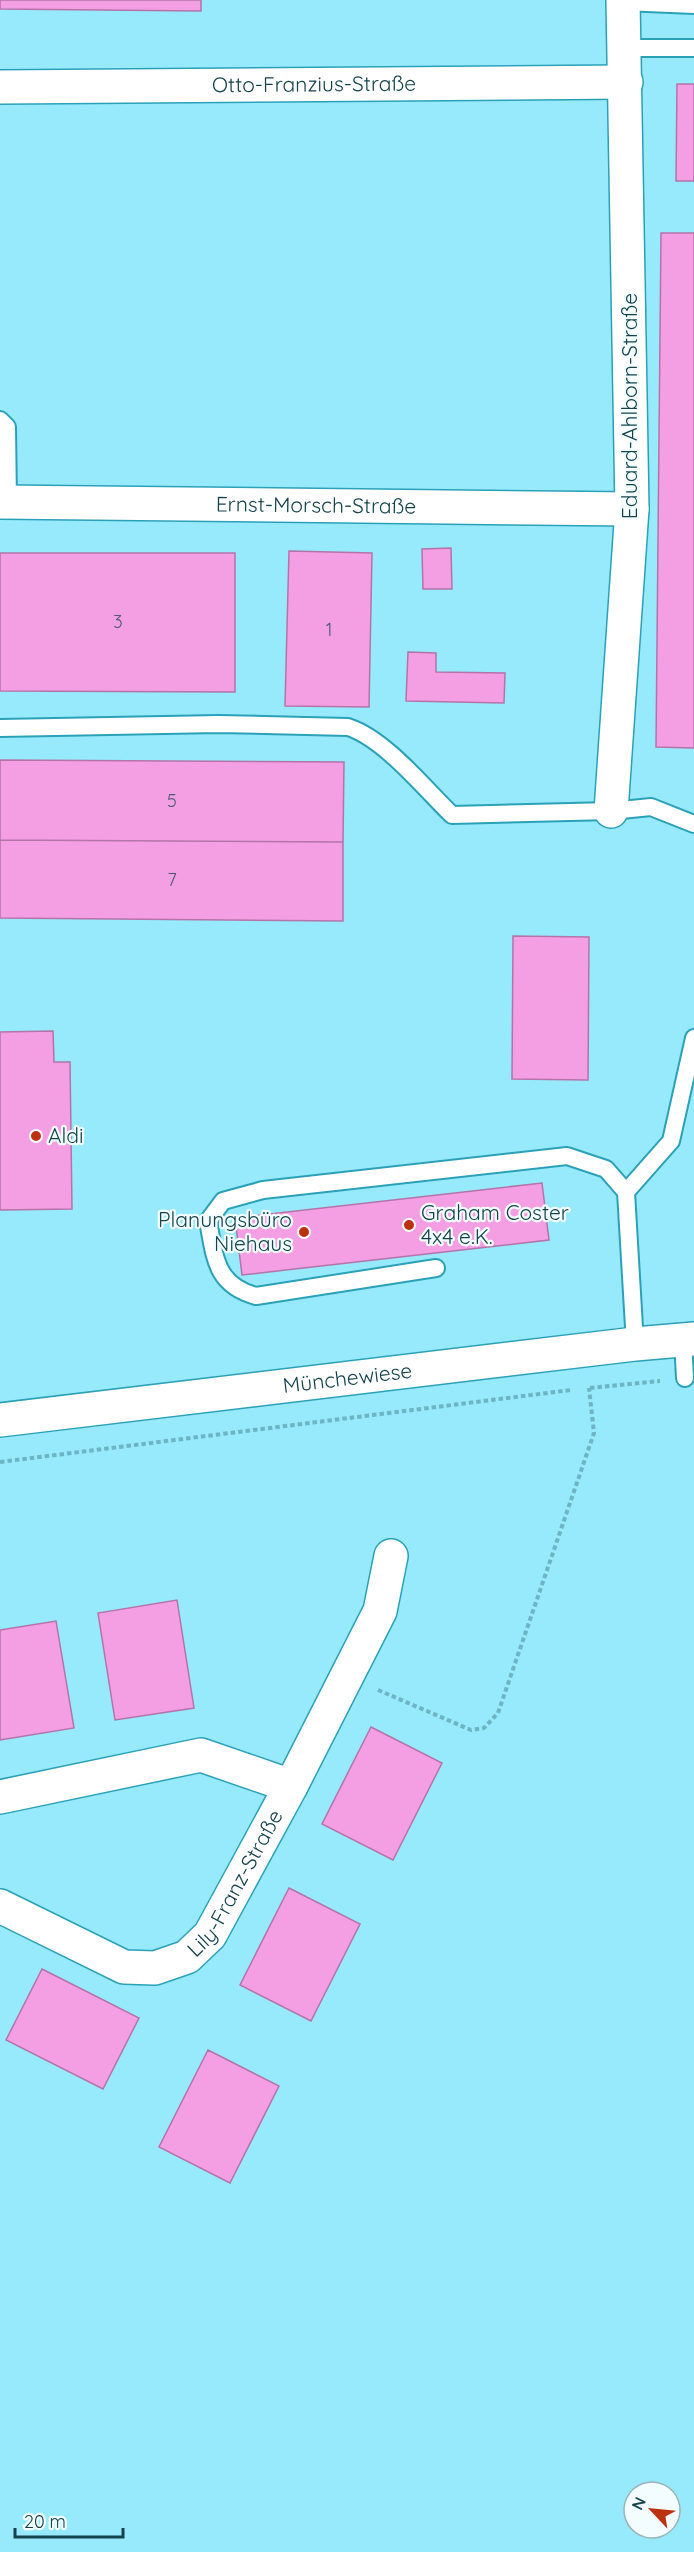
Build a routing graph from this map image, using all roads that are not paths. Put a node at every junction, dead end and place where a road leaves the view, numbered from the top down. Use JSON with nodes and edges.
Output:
{"nodes":[{"id":1,"x":623,"y":1,"type":"edge"},
{"id":2,"x":694,"y":5,"type":"edge"},
{"id":3,"x":625,"y":48,"type":"junction"},
{"id":4,"x":694,"y":48,"type":"edge"},
{"id":5,"x":626,"y":82,"type":"junction"},
{"id":6,"x":0,"y":87,"type":"edge"},
{"id":7,"x":0,"y":420,"type":"edge"},
{"id":8,"x":4,"y":502,"type":"edge"},
{"id":9,"x":632,"y":509,"type":"junction"},
{"id":10,"x":0,"y":728,"type":"edge"},
{"id":11,"x":611,"y":811,"type":"junction"},
{"id":12,"x":694,"y":824,"type":"edge"},
{"id":13,"x":694,"y":1038,"type":"edge"},
{"id":14,"x":626,"y":1192,"type":"junction"},
{"id":15,"x":436,"y":1268,"type":"dead end"},
{"id":16,"x":689,"y":1340,"type":"edge"},
{"id":17,"x":635,"y":1344,"type":"junction"},
{"id":18,"x":685,"y":1378,"type":"road end"},
{"id":19,"x":0,"y":1420,"type":"edge"},
{"id":20,"x":391,"y":1556,"type":"dead end"},
{"id":21,"x":291,"y":1786,"type":"junction"},
{"id":22,"x":0,"y":1797,"type":"edge"},
{"id":23,"x":0,"y":1906,"type":"edge"}],
"edges":[{"from":1,"to":2,"type":"lane"},
{"from":1,"to":3,"type":"street","name":"Eduard-Ahlborn-Straße"},
{"from":3,"to":4,"type":"lane"},
{"from":3,"to":5,"type":"street","name":"Eduard-Ahlborn-Straße"},
{"from":5,"to":6,"type":"street","name":"Otto-Franzius-Straße"},
{"from":5,"to":9,"type":"street","name":"Eduard-Ahlborn-Straße"},
{"from":7,"to":8,"type":"lane"},
{"from":8,"to":9,"type":"street","name":"Ernst-Morsch-Straße"},
{"from":9,"to":11,"type":"street","name":"Eduard-Ahlborn-Straße"},
{"from":10,"to":11,"type":"lane"},
{"from":11,"to":12,"type":"lane"},
{"from":13,"to":14,"type":"lane"},
{"from":14,"to":15,"type":"lane"},
{"from":14,"to":17,"type":"lane"},
{"from":16,"to":17,"type":"street","name":"Münchewiese"},
{"from":16,"to":18,"type":"lane"},
{"from":17,"to":19,"type":"street","name":"Münchewiese"},
{"from":20,"to":21,"type":"street","name":"Lily-Franz-Straße"},
{"from":21,"to":22,"type":"street","name":"Lily-Franz-Straße"},
{"from":21,"to":23,"type":"street","name":"Lily-Franz-Straße"}]}
